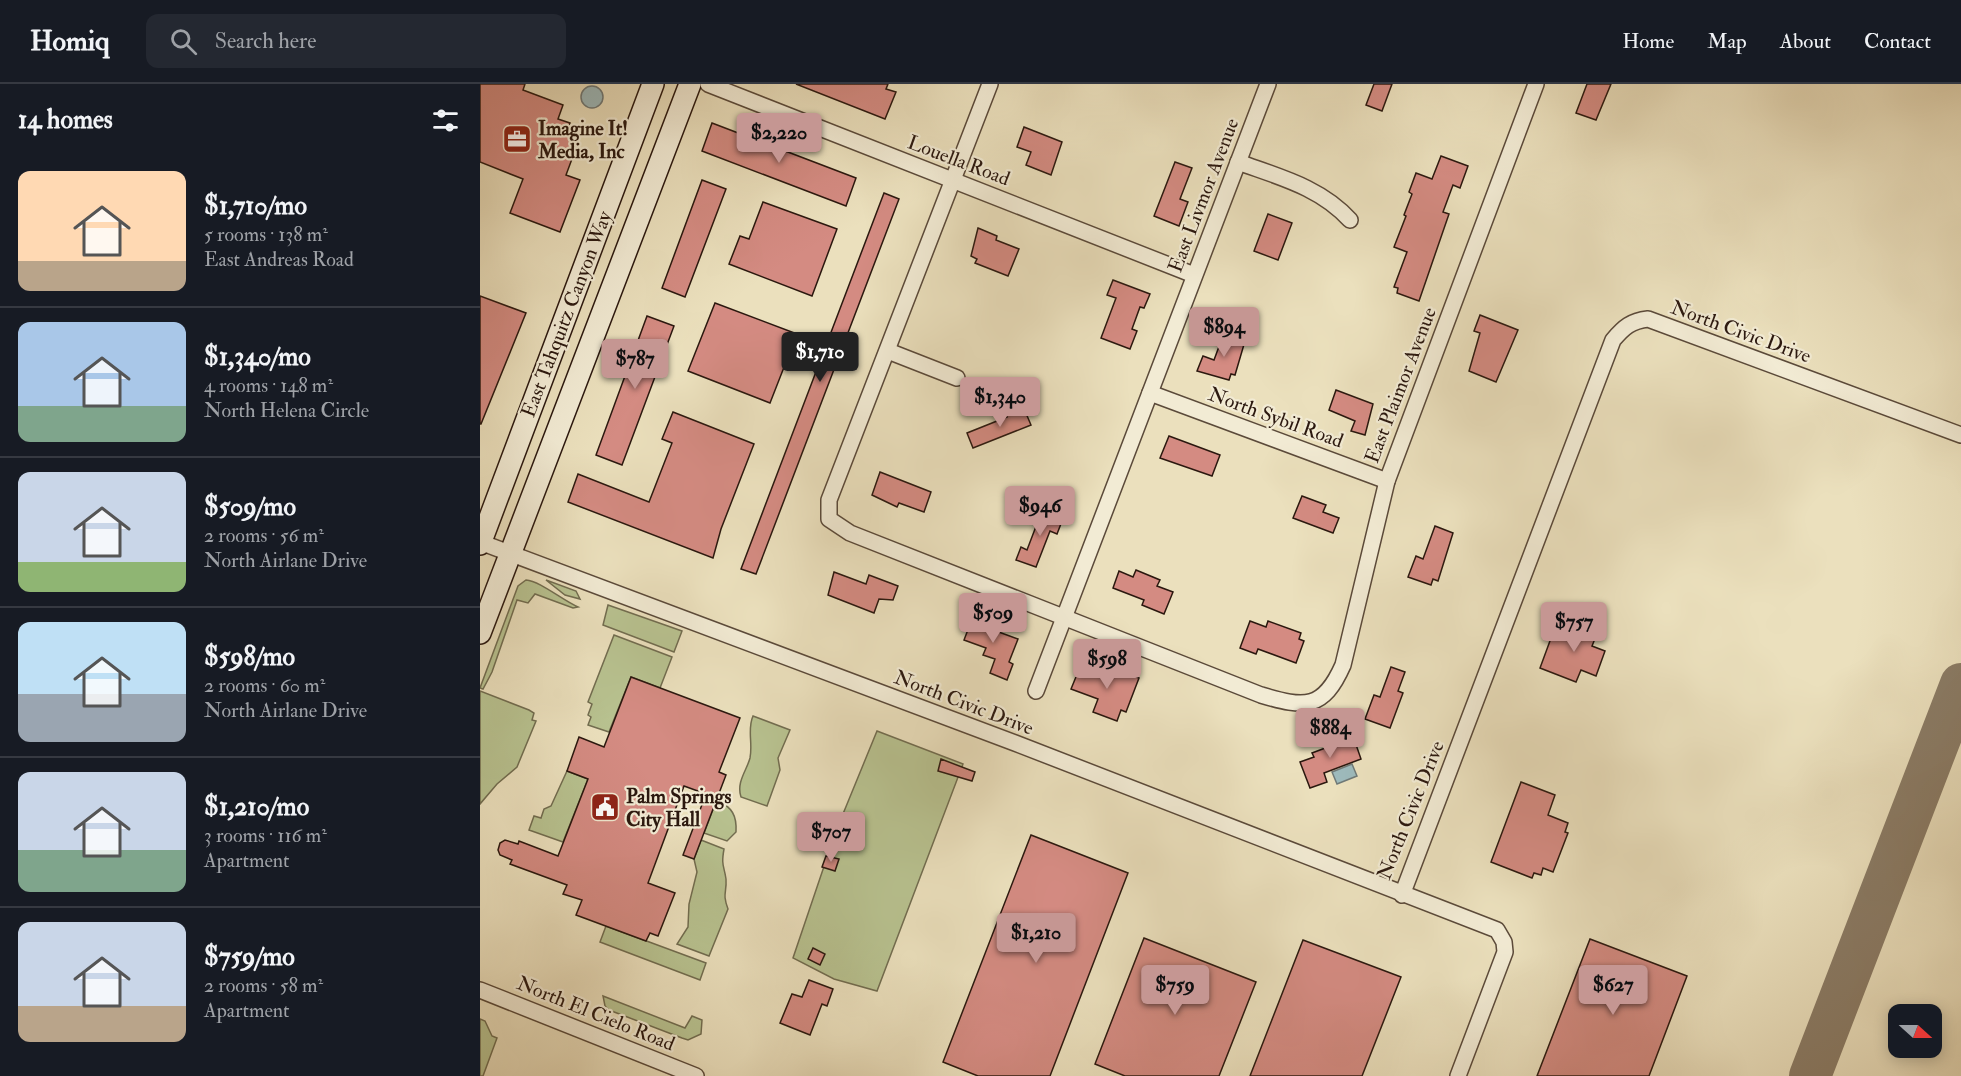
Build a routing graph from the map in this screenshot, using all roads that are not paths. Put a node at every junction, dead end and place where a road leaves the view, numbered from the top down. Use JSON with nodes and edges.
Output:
{"nodes":[{"id":1,"x":653,"y":84,"type":"edge"},
{"id":2,"x":690,"y":84,"type":"edge"},
{"id":3,"x":708,"y":84,"type":"edge"},
{"id":4,"x":990,"y":84,"type":"edge"},
{"id":5,"x":1268,"y":84,"type":"edge"},
{"id":6,"x":1536,"y":84,"type":"edge"},
{"id":7,"x":1238,"y":162,"type":"junction"},
{"id":8,"x":954,"y":181,"type":"junction"},
{"id":9,"x":1350,"y":220,"type":"dead end"},
{"id":10,"x":1194,"y":275,"type":"junction"},
{"id":11,"x":888,"y":351,"type":"junction"},
{"id":12,"x":957,"y":378,"type":"dead end"},
{"id":13,"x":1150,"y":393,"type":"junction"},
{"id":14,"x":1961,"y":435,"type":"edge"},
{"id":15,"x":1387,"y":481,"type":"junction"},
{"id":16,"x":480,"y":543,"type":"edge"},
{"id":17,"x":510,"y":554,"type":"junction"},
{"id":18,"x":1064,"y":617,"type":"junction"},
{"id":19,"x":480,"y":633,"type":"edge"},
{"id":20,"x":1036,"y":691,"type":"dead end"},
{"id":21,"x":1402,"y":895,"type":"junction"},
{"id":22,"x":480,"y":990,"type":"edge"},
{"id":23,"x":696,"y":1076,"type":"edge"},
{"id":24,"x":1458,"y":1076,"type":"edge"}],
"edges":[{"from":1,"to":16,"type":"main road","name":"East Tahquitz Canyon Way"},
{"from":2,"to":17,"type":"main road","name":"East Tahquitz Canyon Way"},
{"from":3,"to":8,"type":"street","name":"Louella Road"},
{"from":4,"to":8,"type":"street"},
{"from":5,"to":7,"type":"street","name":"East Livmor Avenue"},
{"from":6,"to":15,"type":"street","name":"East Plaimor Avenue"},
{"from":7,"to":9,"type":"street"},
{"from":7,"to":10,"type":"street","name":"East Livmor Avenue"},
{"from":8,"to":10,"type":"street","name":"Louella Road"},
{"from":8,"to":11,"type":"street"},
{"from":10,"to":13,"type":"street","name":"East Livmor Avenue"},
{"from":11,"to":12,"type":"street"},
{"from":11,"to":18,"type":"street"},
{"from":13,"to":15,"type":"street","name":"North Sybil Road"},
{"from":13,"to":18,"type":"street","name":"East Livmor Avenue"},
{"from":14,"to":21,"type":"street","name":"North Civic Drive"},
{"from":15,"to":18,"type":"street","name":"East Plaimor Avenue"},
{"from":16,"to":17,"type":"street","name":"North Civic Drive"},
{"from":17,"to":19,"type":"main road","name":"East Tahquitz Canyon Way"},
{"from":17,"to":21,"type":"street","name":"North Civic Drive"},
{"from":18,"to":20,"type":"street","name":"East Livmor Avenue"},
{"from":21,"to":24,"type":"street"},
{"from":22,"to":23,"type":"street","name":"North El Cielo Road"}]}
